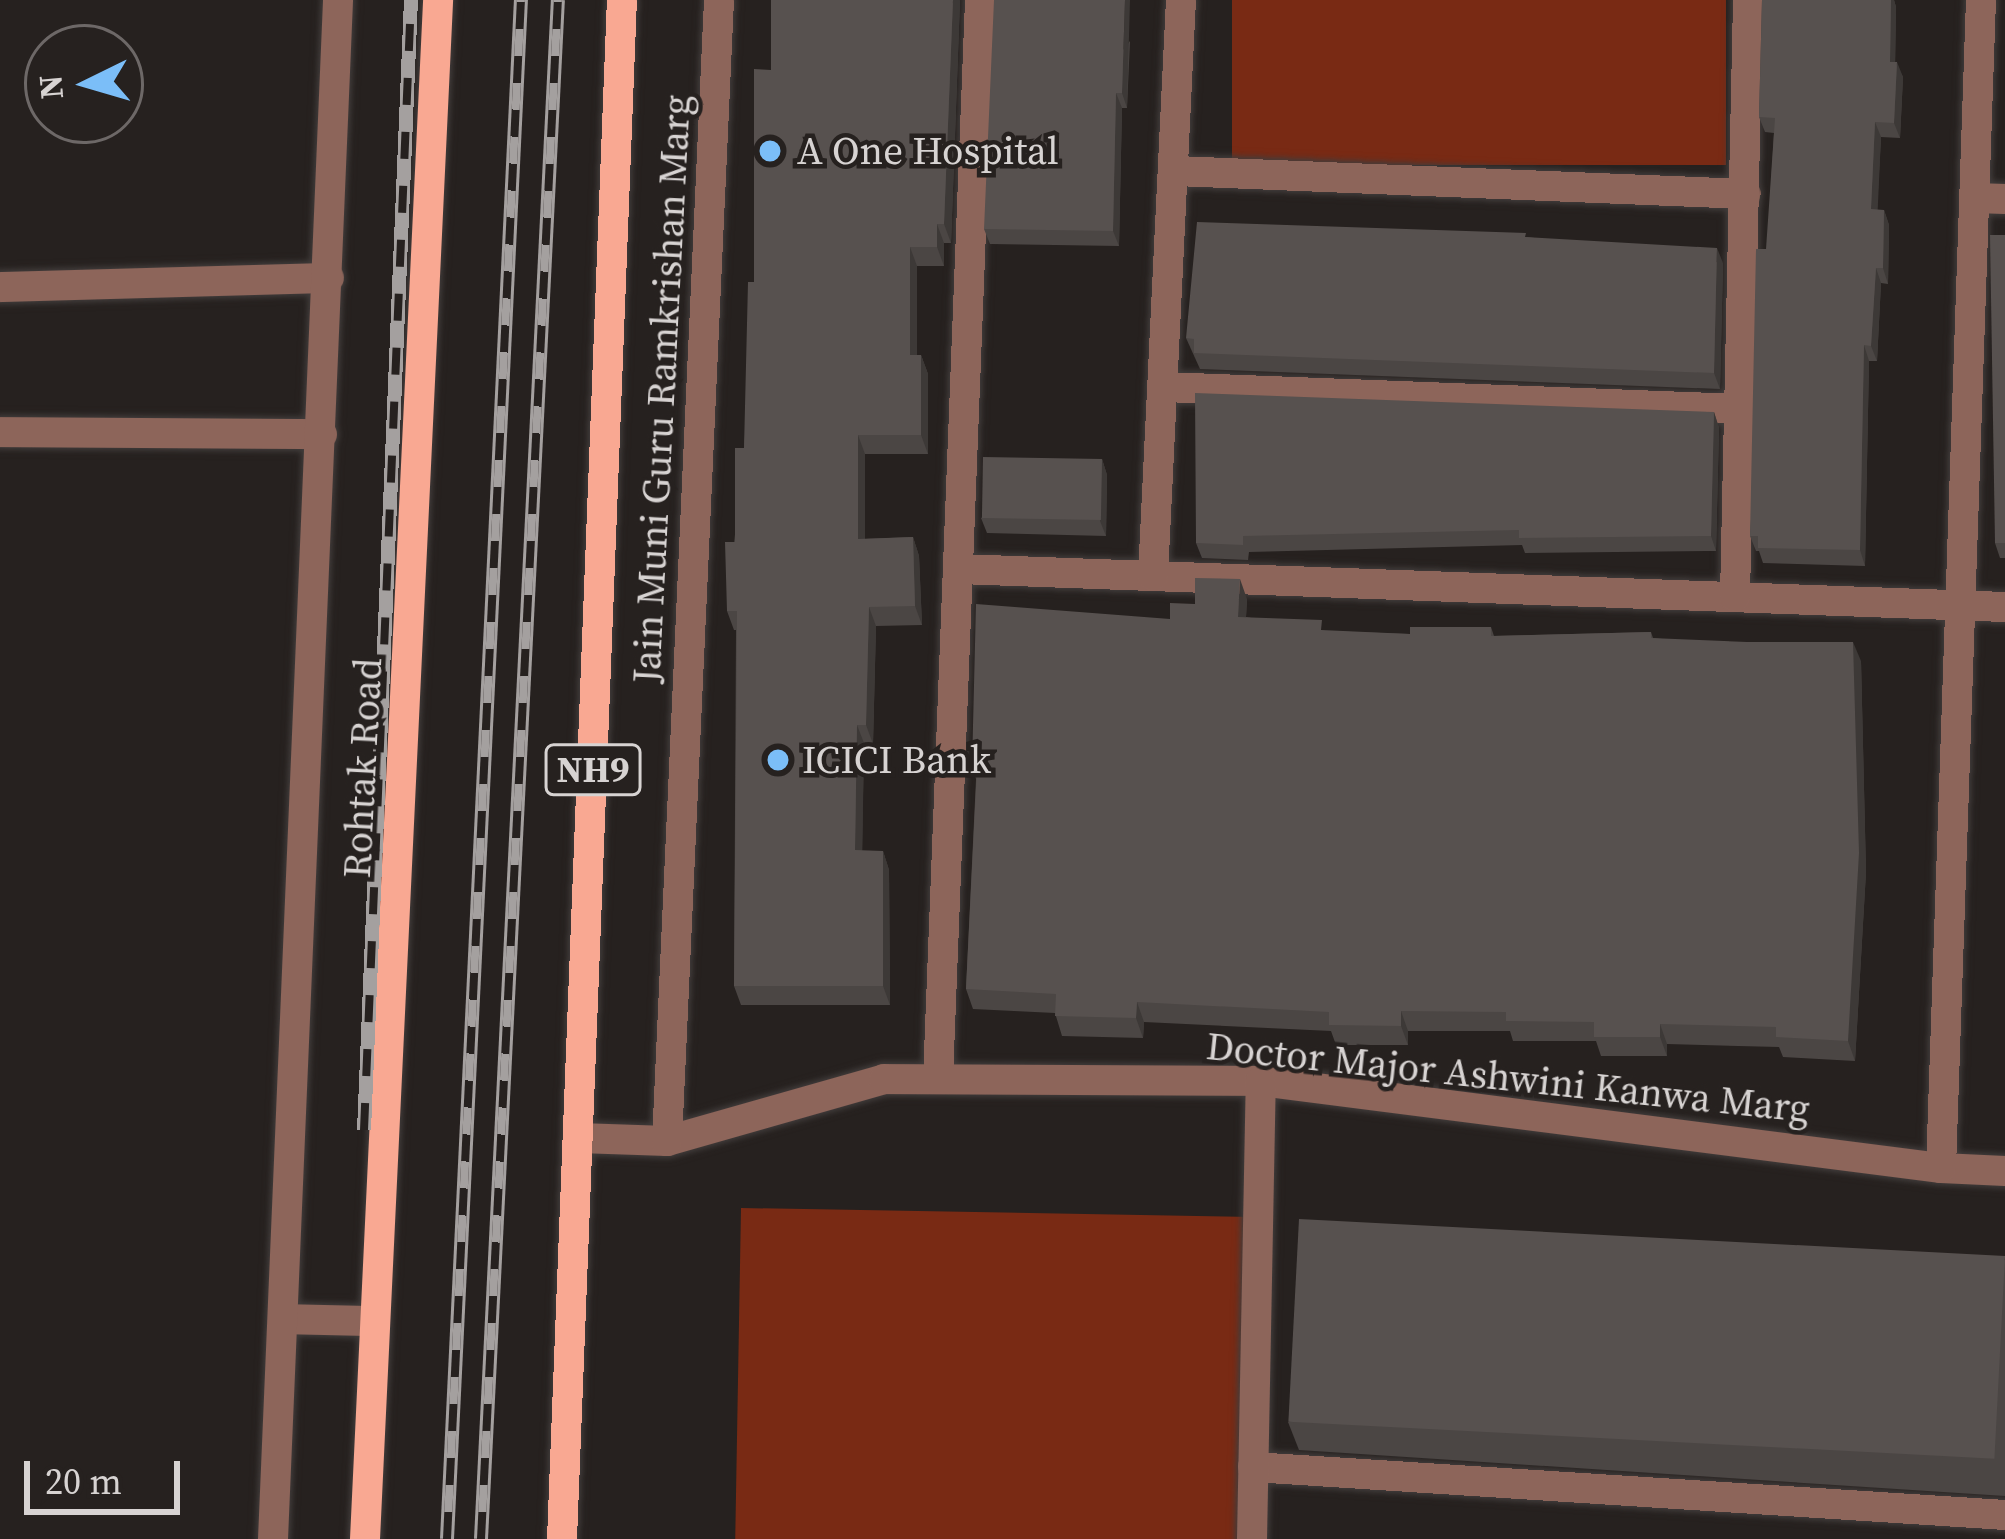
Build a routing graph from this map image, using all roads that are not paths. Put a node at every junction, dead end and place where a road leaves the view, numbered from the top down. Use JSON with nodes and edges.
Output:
{"nodes":[{"id":1,"x":338,"y":0,"type":"edge"},
{"id":2,"x":438,"y":0,"type":"edge"},
{"id":3,"x":622,"y":0,"type":"edge"},
{"id":4,"x":719,"y":0,"type":"edge"},
{"id":5,"x":980,"y":0,"type":"edge"},
{"id":6,"x":1181,"y":0,"type":"edge"},
{"id":7,"x":1748,"y":0,"type":"edge"},
{"id":8,"x":1982,"y":0,"type":"edge"},
{"id":9,"x":1176,"y":171,"type":"junction"},
{"id":10,"x":1746,"y":194,"type":"junction"},
{"id":11,"x":1990,"y":198,"type":"edge"},
{"id":12,"x":329,"y":278,"type":"junction"},
{"id":13,"x":0,"y":286,"type":"edge"},
{"id":14,"x":1164,"y":387,"type":"junction"},
{"id":15,"x":1740,"y":409,"type":"junction"},
{"id":16,"x":0,"y":432,"type":"edge"},
{"id":17,"x":322,"y":434,"type":"junction"},
{"id":18,"x":959,"y":569,"type":"junction"},
{"id":19,"x":1154,"y":576,"type":"junction"},
{"id":20,"x":1735,"y":597,"type":"junction"},
{"id":21,"x":1961,"y":605,"type":"junction"},
{"id":22,"x":2005,"y":607,"type":"edge"},
{"id":23,"x":938,"y":1079,"type":"junction"},
{"id":24,"x":1261,"y":1081,"type":"junction"},
{"id":25,"x":579,"y":1138,"type":"junction"},
{"id":26,"x":667,"y":1141,"type":"junction"},
{"id":27,"x":1941,"y":1168,"type":"junction"},
{"id":28,"x":2005,"y":1171,"type":"edge"},
{"id":29,"x":284,"y":1318,"type":"junction"},
{"id":30,"x":376,"y":1321,"type":"junction"},
{"id":31,"x":1253,"y":1467,"type":"junction"},
{"id":32,"x":2005,"y":1515,"type":"edge"},
{"id":33,"x":273,"y":1539,"type":"edge"},
{"id":34,"x":365,"y":1539,"type":"edge"},
{"id":35,"x":562,"y":1539,"type":"edge"},
{"id":36,"x":1252,"y":1539,"type":"edge"}],
"edges":[{"from":1,"to":12,"type":"street"},
{"from":2,"to":30,"type":"main road","name":"Rohtak Road"},
{"from":3,"to":25,"type":"main road","number":"NH9"},
{"from":4,"to":26,"type":"street","name":"Jain Muni Guru Ramkrishan Marg"},
{"from":5,"to":18,"type":"street"},
{"from":6,"to":9,"type":"street"},
{"from":7,"to":10,"type":"street"},
{"from":8,"to":11,"type":"street"},
{"from":9,"to":10,"type":"street"},
{"from":9,"to":14,"type":"street"},
{"from":10,"to":15,"type":"street"},
{"from":11,"to":21,"type":"street"},
{"from":12,"to":13,"type":"street"},
{"from":12,"to":17,"type":"street"},
{"from":14,"to":15,"type":"street"},
{"from":14,"to":19,"type":"street"},
{"from":15,"to":20,"type":"street"},
{"from":16,"to":17,"type":"street"},
{"from":17,"to":29,"type":"street"},
{"from":18,"to":19,"type":"street"},
{"from":18,"to":23,"type":"street"},
{"from":19,"to":20,"type":"street"},
{"from":20,"to":21,"type":"street"},
{"from":21,"to":22,"type":"street"},
{"from":21,"to":27,"type":"street"},
{"from":23,"to":24,"type":"street","name":"Doctor Major Ashwini Kanwa Marg"},
{"from":23,"to":26,"type":"street","name":"Doctor Major Ashwini Kanwa Marg"},
{"from":24,"to":27,"type":"street","name":"Doctor Major Ashwini Kanwa Marg"},
{"from":24,"to":31,"type":"street"},
{"from":25,"to":26,"type":"street","name":"Doctor Major Ashwini Kanwa Marg"},
{"from":25,"to":35,"type":"main road","number":"NH9"},
{"from":27,"to":28,"type":"street","name":"Doctor Major Ashwini Kanwa Marg"},
{"from":29,"to":30,"type":"street"},
{"from":29,"to":33,"type":"street"},
{"from":30,"to":34,"type":"main road","name":"Rohtak Road"},
{"from":31,"to":32,"type":"street"},
{"from":31,"to":36,"type":"street"}]}
